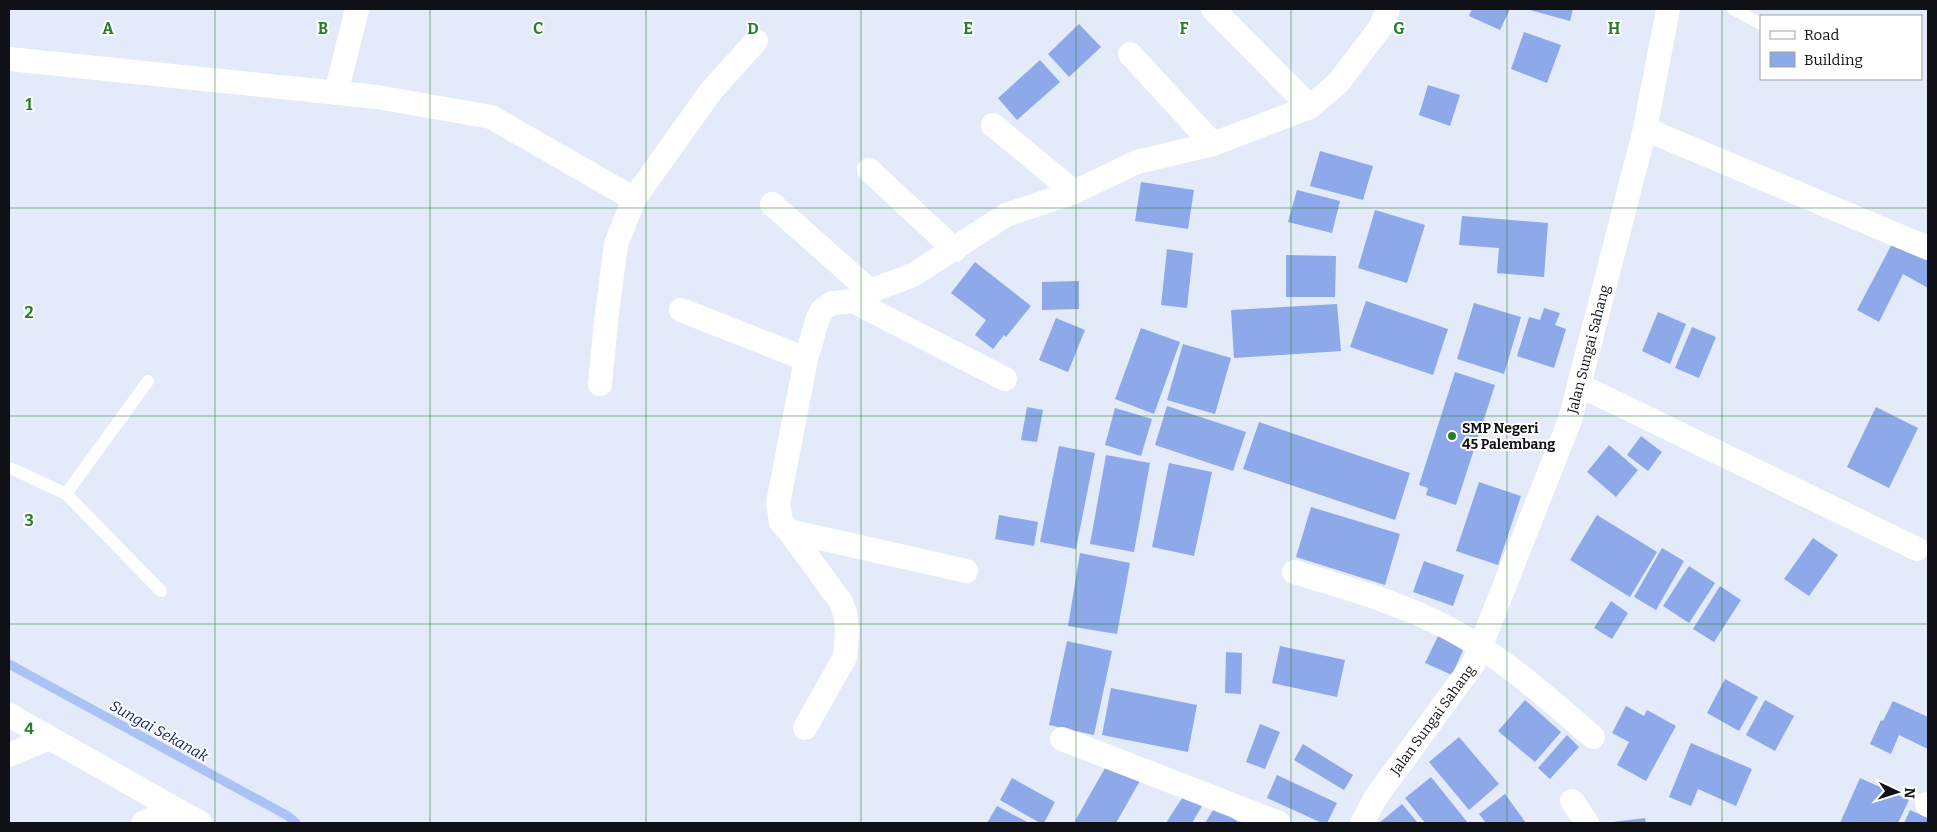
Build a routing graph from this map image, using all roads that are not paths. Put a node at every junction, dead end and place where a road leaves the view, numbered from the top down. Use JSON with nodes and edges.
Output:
{"nodes":[{"id":1,"x":357,"y":9,"type":"edge"},
{"id":2,"x":1213,"y":9,"type":"edge"},
{"id":3,"x":1388,"y":9,"type":"edge"},
{"id":4,"x":1668,"y":9,"type":"edge"},
{"id":5,"x":1733,"y":9,"type":"edge"},
{"id":6,"x":1760,"y":23,"type":"edge"},
{"id":7,"x":756,"y":41,"type":"dead end"},
{"id":8,"x":1130,"y":54,"type":"dead end"},
{"id":9,"x":9,"y":59,"type":"edge"},
{"id":10,"x":336,"y":93,"type":"junction"},
{"id":11,"x":1310,"y":107,"type":"junction"},
{"id":12,"x":993,"y":126,"type":"dead end"},
{"id":13,"x":1645,"y":129,"type":"junction"},
{"id":14,"x":1213,"y":144,"type":"junction"},
{"id":15,"x":869,"y":170,"type":"dead end"},
{"id":16,"x":1074,"y":192,"type":"junction"},
{"id":17,"x":634,"y":199,"type":"junction"},
{"id":18,"x":772,"y":204,"type":"dead end"},
{"id":19,"x":1928,"y":248,"type":"edge"},
{"id":20,"x":954,"y":250,"type":"junction"},
{"id":21,"x":862,"y":296,"type":"junction"},
{"id":22,"x":681,"y":310,"type":"dead end"},
{"id":23,"x":806,"y":359,"type":"junction"},
{"id":24,"x":1005,"y":379,"type":"dead end"},
{"id":25,"x":148,"y":381,"type":"dead end"},
{"id":26,"x":600,"y":384,"type":"dead end"},
{"id":27,"x":1580,"y":385,"type":"junction"},
{"id":28,"x":9,"y":468,"type":"edge"},
{"id":29,"x":66,"y":494,"type":"junction"},
{"id":30,"x":789,"y":531,"type":"junction"},
{"id":31,"x":1917,"y":549,"type":"dead end"},
{"id":32,"x":966,"y":572,"type":"dead end"},
{"id":33,"x":1294,"y":572,"type":"dead end"},
{"id":34,"x":161,"y":591,"type":"dead end"},
{"id":35,"x":1480,"y":647,"type":"junction"},
{"id":36,"x":9,"y":715,"type":"edge"},
{"id":37,"x":805,"y":728,"type":"dead end"},
{"id":38,"x":1593,"y":737,"type":"dead end"},
{"id":39,"x":49,"y":738,"type":"junction"},
{"id":40,"x":1062,"y":740,"type":"dead end"},
{"id":41,"x":9,"y":755,"type":"edge"},
{"id":42,"x":1572,"y":801,"type":"dead end"},
{"id":43,"x":175,"y":809,"type":"junction"},
{"id":44,"x":143,"y":823,"type":"edge"},
{"id":45,"x":200,"y":823,"type":"edge"},
{"id":46,"x":1279,"y":823,"type":"edge"},
{"id":47,"x":1362,"y":823,"type":"edge"},
{"id":48,"x":1587,"y":823,"type":"edge"}],
"edges":[{"from":1,"to":10,"type":"street"},
{"from":2,"to":11,"type":"street"},
{"from":3,"to":11,"type":"street"},
{"from":4,"to":13,"type":"street","name":"Jalan Sungai Sahang"},
{"from":5,"to":6,"type":"lane"},
{"from":7,"to":17,"type":"street"},
{"from":8,"to":14,"type":"street"},
{"from":9,"to":10,"type":"street"},
{"from":10,"to":17,"type":"street"},
{"from":11,"to":14,"type":"street"},
{"from":12,"to":16,"type":"street"},
{"from":13,"to":19,"type":"street"},
{"from":13,"to":27,"type":"street","name":"Jalan Sungai Sahang"},
{"from":14,"to":16,"type":"street"},
{"from":15,"to":20,"type":"street"},
{"from":16,"to":20,"type":"street"},
{"from":17,"to":26,"type":"street"},
{"from":18,"to":21,"type":"street"},
{"from":20,"to":21,"type":"street"},
{"from":21,"to":23,"type":"street"},
{"from":21,"to":24,"type":"street"},
{"from":22,"to":23,"type":"street"},
{"from":23,"to":30,"type":"street"},
{"from":25,"to":29,"type":"lane"},
{"from":27,"to":31,"type":"street"},
{"from":27,"to":35,"type":"street","name":"Jalan Sungai Sahang"},
{"from":28,"to":29,"type":"lane"},
{"from":29,"to":34,"type":"lane"},
{"from":30,"to":32,"type":"street"},
{"from":30,"to":37,"type":"street"},
{"from":33,"to":35,"type":"street"},
{"from":35,"to":38,"type":"street"},
{"from":35,"to":47,"type":"street","name":"Jalan Sungai Sahang"},
{"from":36,"to":39,"type":"street"},
{"from":39,"to":41,"type":"street"},
{"from":39,"to":43,"type":"street"},
{"from":40,"to":46,"type":"street"},
{"from":42,"to":48,"type":"street"},
{"from":43,"to":44,"type":"street"},
{"from":43,"to":45,"type":"street"}]}
